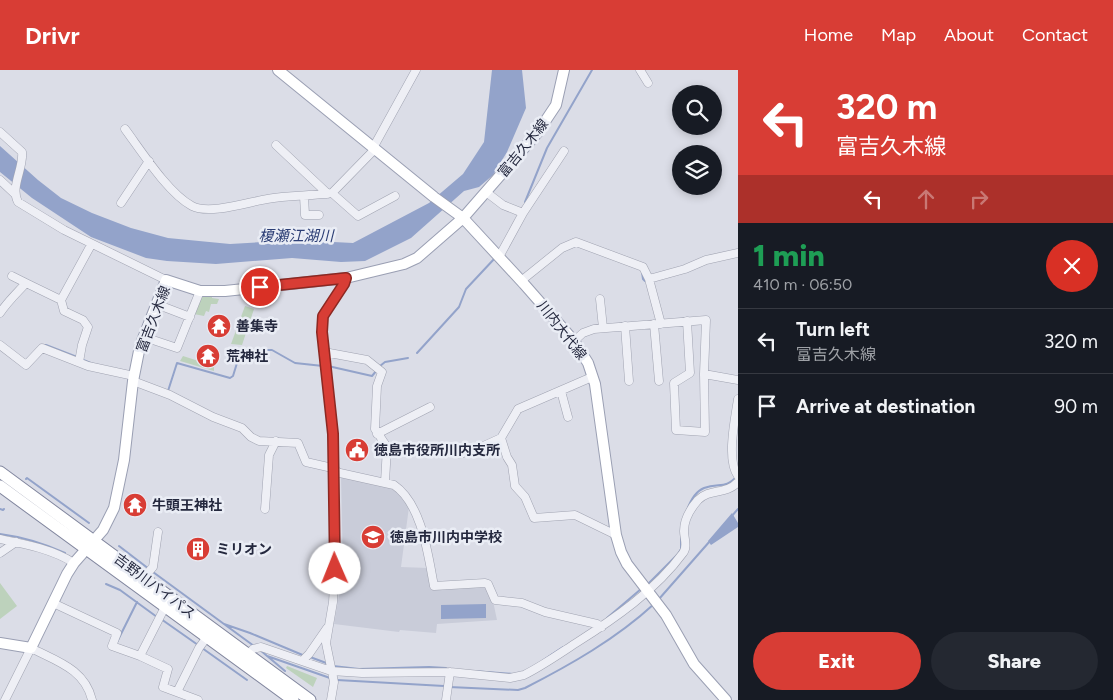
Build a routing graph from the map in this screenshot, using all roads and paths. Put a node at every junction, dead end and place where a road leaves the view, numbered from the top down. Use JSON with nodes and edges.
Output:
{"nodes":[{"id":1,"x":278,"y":70,"type":"edge"},
{"id":2,"x":416,"y":70,"type":"edge"},
{"id":3,"x":564,"y":70,"type":"edge"},
{"id":4,"x":640,"y":70,"type":"edge"},
{"id":5,"x":648,"y":83,"type":"dead end"},
{"id":6,"x":125,"y":129,"type":"dead end"},
{"id":7,"x":0,"y":132,"type":"edge"},
{"id":8,"x":276,"y":145,"type":"dead end"},
{"id":9,"x":374,"y":149,"type":"junction"},
{"id":10,"x":564,"y":151,"type":"dead end"},
{"id":11,"x":149,"y":161,"type":"junction"},
{"id":12,"x":0,"y":180,"type":"edge"},
{"id":13,"x":135,"y":182,"type":"junction"},
{"id":14,"x":142,"y":187,"type":"dead end"},
{"id":15,"x":16,"y":191,"type":"junction"},
{"id":16,"x":486,"y":192,"type":"junction"},
{"id":17,"x":330,"y":194,"type":"junction"},
{"id":18,"x":304,"y":196,"type":"junction"},
{"id":19,"x":395,"y":196,"type":"dead end"},
{"id":20,"x":131,"y":203,"type":"dead end"},
{"id":21,"x":522,"y":213,"type":"junction"},
{"id":22,"x":319,"y":215,"type":"dead end"},
{"id":23,"x":463,"y":218,"type":"junction"},
{"id":24,"x":91,"y":245,"type":"junction"},
{"id":25,"x":737,"y":253,"type":"edge"},
{"id":26,"x":499,"y":257,"type":"junction"},
{"id":27,"x":738,"y":261,"type":"edge"},
{"id":28,"x":12,"y":276,"type":"dead end"},
{"id":29,"x":346,"y":278,"type":"junction"},
{"id":30,"x":648,"y":279,"type":"junction"},
{"id":31,"x":166,"y":280,"type":"junction"},
{"id":32,"x":521,"y":281,"type":"junction"},
{"id":33,"x":26,"y":283,"type":"junction"},
{"id":34,"x":200,"y":291,"type":"junction"},
{"id":35,"x":600,"y":299,"type":"dead end"},
{"id":36,"x":61,"y":300,"type":"junction"},
{"id":37,"x":156,"y":304,"type":"junction"},
{"id":38,"x":1,"y":310,"type":"edge"},
{"id":39,"x":190,"y":317,"type":"junction"},
{"id":40,"x":687,"y":321,"type":"junction"},
{"id":41,"x":658,"y":324,"type":"junction"},
{"id":42,"x":625,"y":326,"type":"junction"},
{"id":43,"x":603,"y":328,"type":"junction"},
{"id":44,"x":144,"y":337,"type":"junction"},
{"id":45,"x":574,"y":341,"type":"junction"},
{"id":46,"x":0,"y":345,"type":"edge"},
{"id":47,"x":324,"y":352,"type":"junction"},
{"id":48,"x":80,"y":360,"type":"junction"},
{"id":49,"x":690,"y":373,"type":"junction"},
{"id":50,"x":704,"y":373,"type":"junction"},
{"id":51,"x":592,"y":377,"type":"junction"},
{"id":52,"x":134,"y":379,"type":"junction"},
{"id":53,"x":629,"y":380,"type":"dead end"},
{"id":54,"x":738,"y":380,"type":"edge"},
{"id":55,"x":659,"y":382,"type":"dead end"},
{"id":56,"x":561,"y":391,"type":"junction"},
{"id":57,"x":738,"y":400,"type":"edge"},
{"id":58,"x":430,"y":407,"type":"dead end"},
{"id":59,"x":568,"y":417,"type":"dead end"},
{"id":60,"x":377,"y":434,"type":"junction"},
{"id":61,"x":502,"y":438,"type":"junction"},
{"id":62,"x":276,"y":441,"type":"junction"},
{"id":63,"x":453,"y":450,"type":"dead end"},
{"id":64,"x":334,"y":470,"type":"junction"},
{"id":65,"x":0,"y":472,"type":"edge"},
{"id":66,"x":737,"y":474,"type":"edge"},
{"id":67,"x":385,"y":482,"type":"junction"},
{"id":68,"x":738,"y":482,"type":"edge"},
{"id":69,"x":0,"y":486,"type":"edge"},
{"id":70,"x":0,"y":495,"type":"edge"},
{"id":71,"x":24,"y":504,"type":"junction"},
{"id":72,"x":265,"y":509,"type":"dead end"},
{"id":73,"x":158,"y":532,"type":"dead end"},
{"id":74,"x":616,"y":535,"type":"junction"},
{"id":75,"x":0,"y":538,"type":"edge"},
{"id":76,"x":95,"y":541,"type":"junction"},
{"id":77,"x":16,"y":542,"type":"junction"},
{"id":78,"x":86,"y":550,"type":"junction"},
{"id":79,"x":0,"y":553,"type":"edge"},
{"id":80,"x":74,"y":563,"type":"junction"},
{"id":81,"x":148,"y":572,"type":"junction"},
{"id":82,"x":646,"y":587,"type":"junction"},
{"id":83,"x":53,"y":602,"type":"junction"},
{"id":84,"x":161,"y":614,"type":"junction"},
{"id":85,"x":600,"y":625,"type":"junction"},
{"id":86,"x":328,"y":627,"type":"junction"},
{"id":87,"x":0,"y":643,"type":"edge"},
{"id":88,"x":202,"y":644,"type":"junction"},
{"id":89,"x":31,"y":648,"type":"junction"},
{"id":90,"x":254,"y":650,"type":"junction"},
{"id":91,"x":140,"y":656,"type":"junction"},
{"id":92,"x":305,"y":657,"type":"junction"},
{"id":93,"x":331,"y":671,"type":"junction"},
{"id":94,"x":450,"y":672,"type":"junction"},
{"id":95,"x":177,"y":692,"type":"junction"},
{"id":96,"x":5,"y":700,"type":"edge"},
{"id":97,"x":92,"y":700,"type":"edge"},
{"id":98,"x":198,"y":700,"type":"edge"},
{"id":99,"x":294,"y":700,"type":"edge"},
{"id":100,"x":310,"y":700,"type":"edge"},
{"id":101,"x":331,"y":700,"type":"edge"},
{"id":102,"x":446,"y":700,"type":"edge"},
{"id":103,"x":726,"y":700,"type":"edge"}],
"edges":[{"from":1,"to":9,"type":"main road","name":"川内大代線"},
{"from":2,"to":9,"type":"street"},
{"from":3,"to":16,"type":"main road","name":"富吉久木線"},
{"from":4,"to":5,"type":"street"},
{"from":6,"to":11,"type":"street"},
{"from":7,"to":15,"type":"street"},
{"from":8,"to":17,"type":"street"},
{"from":9,"to":17,"type":"street"},
{"from":9,"to":23,"type":"main road","name":"川内大代線"},
{"from":10,"to":21,"type":"street"},
{"from":11,"to":13,"type":"street"},
{"from":11,"to":18,"type":"street"},
{"from":12,"to":15,"type":"street"},
{"from":13,"to":14,"type":"street"},
{"from":13,"to":20,"type":"street"},
{"from":15,"to":24,"type":"street"},
{"from":16,"to":21,"type":"street"},
{"from":16,"to":23,"type":"main road","name":"富吉久木線"},
{"from":17,"to":18,"type":"street"},
{"from":17,"to":19,"type":"street"},
{"from":18,"to":22,"type":"street"},
{"from":21,"to":26,"type":"street"},
{"from":23,"to":26,"type":"main road","name":"川内大代線"},
{"from":23,"to":29,"type":"main road","name":"富吉久木線"},
{"from":24,"to":31,"type":"street"},
{"from":24,"to":36,"type":"street"},
{"from":25,"to":27,"type":"street"},
{"from":25,"to":30,"type":"street"},
{"from":26,"to":32,"type":"main road","name":"川内大代線"},
{"from":28,"to":33,"type":"street"},
{"from":29,"to":34,"type":"main road","name":"富吉久木線"},
{"from":29,"to":47,"type":"street"},
{"from":30,"to":32,"type":"street"},
{"from":30,"to":41,"type":"street"},
{"from":31,"to":34,"type":"main road","name":"富吉久木線"},
{"from":31,"to":37,"type":"main road","name":"富吉久木線"},
{"from":32,"to":45,"type":"main road","name":"川内大代線"},
{"from":33,"to":36,"type":"street"},
{"from":33,"to":38,"type":"street"},
{"from":34,"to":39,"type":"street"},
{"from":35,"to":43,"type":"street"},
{"from":36,"to":48,"type":"street"},
{"from":37,"to":39,"type":"street"},
{"from":37,"to":44,"type":"main road","name":"富吉久木線"},
{"from":39,"to":44,"type":"street"},
{"from":40,"to":41,"type":"street"},
{"from":40,"to":49,"type":"street"},
{"from":40,"to":50,"type":"street"},
{"from":41,"to":42,"type":"street"},
{"from":41,"to":55,"type":"street"},
{"from":42,"to":43,"type":"street"},
{"from":42,"to":53,"type":"street"},
{"from":43,"to":45,"type":"street"},
{"from":44,"to":52,"type":"main road","name":"富吉久木線"},
{"from":45,"to":51,"type":"main road","name":"川内大代線"},
{"from":46,"to":48,"type":"street"},
{"from":47,"to":60,"type":"street"},
{"from":47,"to":64,"type":"street"},
{"from":48,"to":52,"type":"street"},
{"from":49,"to":50,"type":"street"},
{"from":49,"to":50,"type":"street"},
{"from":50,"to":54,"type":"street"},
{"from":51,"to":56,"type":"street"},
{"from":51,"to":74,"type":"main road","name":"川内大代線"},
{"from":52,"to":62,"type":"street"},
{"from":52,"to":76,"type":"main road","name":"富吉久木線"},
{"from":56,"to":59,"type":"street"},
{"from":56,"to":61,"type":"street"},
{"from":57,"to":66,"type":"street"},
{"from":58,"to":60,"type":"street"},
{"from":60,"to":67,"type":"street"},
{"from":61,"to":63,"type":"street"},
{"from":61,"to":74,"type":"street"},
{"from":62,"to":64,"type":"street"},
{"from":62,"to":72,"type":"street"},
{"from":64,"to":67,"type":"street"},
{"from":64,"to":86,"type":"street"},
{"from":65,"to":76,"type":"highway","name":"吉野川バイパス"},
{"from":67,"to":85,"type":"street"},
{"from":68,"to":82,"type":"street"},
{"from":69,"to":71,"type":"highway","name":"吉野川バイパス"},
{"from":70,"to":71,"type":"highway"},
{"from":71,"to":78,"type":"highway","name":"吉野川バイパス"},
{"from":73,"to":81,"type":"street"},
{"from":74,"to":82,"type":"main road","name":"川内大代線"},
{"from":75,"to":77,"type":"street"},
{"from":76,"to":78,"type":"main road","name":"富吉久木線"},
{"from":76,"to":81,"type":"highway","name":"吉野川バイパス"},
{"from":77,"to":79,"type":"street"},
{"from":77,"to":80,"type":"street"},
{"from":78,"to":80,"type":"main road","name":"富吉久木線"},
{"from":78,"to":84,"type":"highway","name":"吉野川バイパス"},
{"from":80,"to":83,"type":"main road","name":"富吉久木線"},
{"from":81,"to":90,"type":"highway","name":"吉野川バイパス"},
{"from":82,"to":85,"type":"street"},
{"from":82,"to":103,"type":"main road","name":"川内大代線"},
{"from":83,"to":89,"type":"main road","name":"富吉久木線"},
{"from":83,"to":91,"type":"street"},
{"from":84,"to":88,"type":"highway","name":"吉野川バイパス"},
{"from":84,"to":91,"type":"street"},
{"from":85,"to":94,"type":"street"},
{"from":86,"to":92,"type":"street"},
{"from":86,"to":93,"type":"street"},
{"from":87,"to":89,"type":"main road"},
{"from":88,"to":95,"type":"street"},
{"from":88,"to":99,"type":"highway","name":"吉野川バイパス"},
{"from":89,"to":96,"type":"street"},
{"from":89,"to":97,"type":"street"},
{"from":90,"to":92,"type":"street"},
{"from":90,"to":100,"type":"highway","name":"吉野川バイパス"},
{"from":91,"to":95,"type":"street"},
{"from":92,"to":93,"type":"street"},
{"from":93,"to":94,"type":"street"},
{"from":93,"to":101,"type":"street"},
{"from":94,"to":102,"type":"street"},
{"from":95,"to":98,"type":"street"}]}
